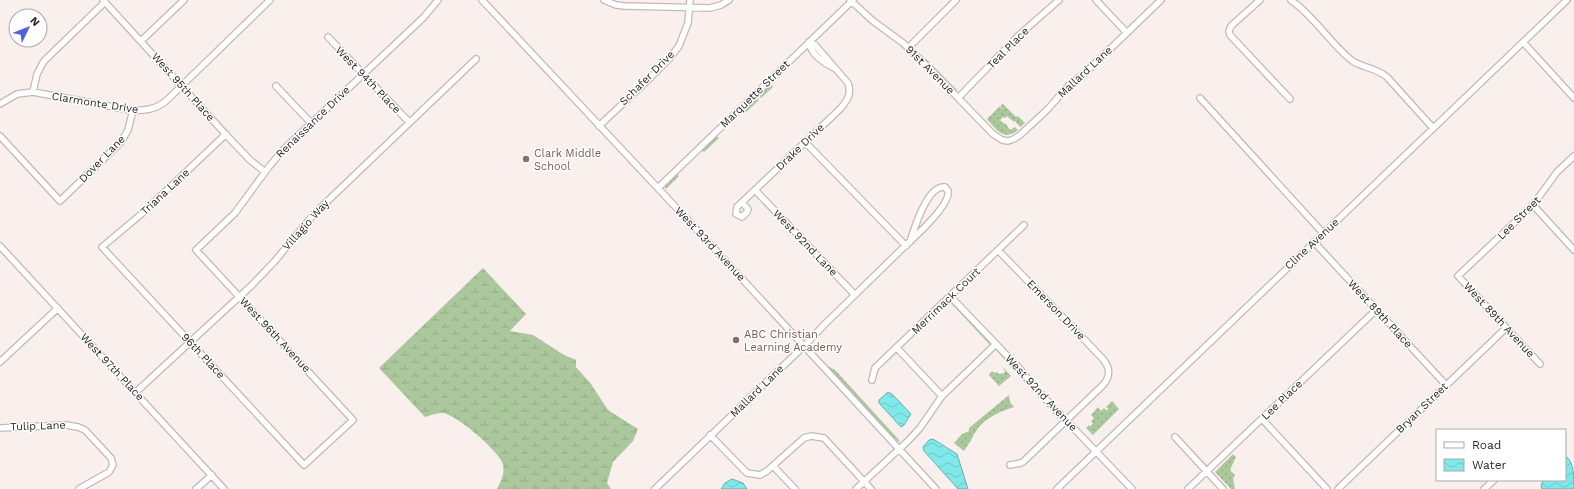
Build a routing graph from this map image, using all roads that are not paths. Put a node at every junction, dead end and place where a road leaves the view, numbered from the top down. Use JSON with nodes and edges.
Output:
{"nodes":[{"id":1,"x":184,"y":0,"type":"edge"},
{"id":2,"x":270,"y":0,"type":"edge"},
{"id":3,"x":438,"y":0,"type":"edge"},
{"id":4,"x":482,"y":0,"type":"edge"},
{"id":5,"x":604,"y":0,"type":"edge"},
{"id":6,"x":690,"y":0,"type":"edge"},
{"id":7,"x":729,"y":0,"type":"edge"},
{"id":8,"x":852,"y":0,"type":"edge"},
{"id":9,"x":956,"y":0,"type":"edge"},
{"id":10,"x":1059,"y":0,"type":"edge"},
{"id":11,"x":1096,"y":0,"type":"edge"},
{"id":12,"x":1161,"y":0,"type":"edge"},
{"id":13,"x":1260,"y":0,"type":"edge"},
{"id":14,"x":1290,"y":0,"type":"edge"},
{"id":15,"x":1567,"y":0,"type":"edge"},
{"id":16,"x":104,"y":1,"type":"edge"},
{"id":17,"x":689,"y":8,"type":"junction"},
{"id":18,"x":1127,"y":33,"type":"junction"},
{"id":19,"x":328,"y":37,"type":"dead end"},
{"id":20,"x":141,"y":41,"type":"junction"},
{"id":21,"x":809,"y":42,"type":"junction"},
{"id":22,"x":1523,"y":42,"type":"junction"},
{"id":23,"x":908,"y":48,"type":"junction"},
{"id":24,"x":476,"y":59,"type":"dead end"},
{"id":25,"x":363,"y":74,"type":"junction"},
{"id":26,"x":182,"y":86,"type":"junction"},
{"id":27,"x":276,"y":86,"type":"dead end"},
{"id":28,"x":33,"y":92,"type":"junction"},
{"id":29,"x":958,"y":98,"type":"junction"},
{"id":30,"x":1200,"y":98,"type":"dead end"},
{"id":31,"x":1574,"y":98,"type":"edge"},
{"id":32,"x":1290,"y":99,"type":"dead end"},
{"id":33,"x":0,"y":104,"type":"edge"},
{"id":34,"x":133,"y":110,"type":"junction"},
{"id":35,"x":409,"y":122,"type":"junction"},
{"id":36,"x":311,"y":124,"type":"junction"},
{"id":37,"x":599,"y":126,"type":"junction"},
{"id":38,"x":1433,"y":128,"type":"junction"},
{"id":39,"x":226,"y":134,"type":"junction"},
{"id":40,"x":0,"y":136,"type":"edge"},
{"id":41,"x":1008,"y":141,"type":"joint"},
{"id":42,"x":806,"y":142,"type":"junction"},
{"id":43,"x":1574,"y":156,"type":"edge"},
{"id":44,"x":265,"y":172,"type":"junction"},
{"id":45,"x":658,"y":188,"type":"junction"},
{"id":46,"x":755,"y":190,"type":"junction"},
{"id":47,"x":742,"y":202,"type":"dead end"},
{"id":48,"x":1534,"y":206,"type":"junction"},
{"id":49,"x":1024,"y":225,"type":"dead end"},
{"id":50,"x":1323,"y":233,"type":"junction"},
{"id":51,"x":1314,"y":242,"type":"junction"},
{"id":52,"x":908,"y":244,"type":"junction"},
{"id":53,"x":0,"y":246,"type":"edge"},
{"id":54,"x":102,"y":247,"type":"joint"},
{"id":55,"x":196,"y":250,"type":"joint"},
{"id":56,"x":998,"y":250,"type":"junction"},
{"id":57,"x":1574,"y":250,"type":"edge"},
{"id":58,"x":1458,"y":276,"type":"joint"},
{"id":59,"x":854,"y":295,"type":"junction"},
{"id":60,"x":240,"y":296,"type":"junction"},
{"id":61,"x":950,"y":296,"type":"junction"},
{"id":62,"x":58,"y":308,"type":"junction"},
{"id":63,"x":1376,"y":310,"type":"junction"},
{"id":64,"x":1506,"y":328,"type":"junction"},
{"id":65,"x":191,"y":342,"type":"junction"},
{"id":66,"x":996,"y":344,"type":"junction"},
{"id":67,"x":804,"y":346,"type":"junction"},
{"id":68,"x":897,"y":348,"type":"junction"},
{"id":69,"x":0,"y":362,"type":"edge"},
{"id":70,"x":1540,"y":364,"type":"dead end"},
{"id":71,"x":872,"y":380,"type":"dead end"},
{"id":72,"x":1446,"y":385,"type":"junction"},
{"id":73,"x":136,"y":392,"type":"junction"},
{"id":74,"x":942,"y":396,"type":"junction"},
{"id":75,"x":1066,"y":420,"type":"junction"},
{"id":76,"x":1262,"y":420,"type":"junction"},
{"id":77,"x":0,"y":428,"type":"edge"},
{"id":78,"x":710,"y":435,"type":"junction"},
{"id":79,"x":1175,"y":437,"type":"dead end"},
{"id":80,"x":899,"y":449,"type":"junction"},
{"id":81,"x":1096,"y":452,"type":"junction"},
{"id":82,"x":1010,"y":465,"type":"dead end"},
{"id":83,"x":304,"y":466,"type":"joint"},
{"id":84,"x":773,"y":466,"type":"junction"},
{"id":85,"x":1207,"y":471,"type":"junction"},
{"id":86,"x":212,"y":475,"type":"junction"},
{"id":87,"x":864,"y":481,"type":"junction"},
{"id":88,"x":1493,"y":481,"type":"edge"},
{"id":89,"x":79,"y":489,"type":"edge"},
{"id":90,"x":196,"y":489,"type":"edge"},
{"id":91,"x":224,"y":489,"type":"edge"},
{"id":92,"x":654,"y":489,"type":"edge"},
{"id":93,"x":795,"y":489,"type":"edge"},
{"id":94,"x":856,"y":489,"type":"edge"},
{"id":95,"x":871,"y":489,"type":"edge"},
{"id":96,"x":936,"y":489,"type":"edge"},
{"id":97,"x":1057,"y":489,"type":"edge"},
{"id":98,"x":1132,"y":489,"type":"edge"},
{"id":99,"x":1188,"y":489,"type":"edge"},
{"id":100,"x":1223,"y":489,"type":"edge"},
{"id":101,"x":1327,"y":489,"type":"edge"},
{"id":102,"x":1338,"y":489,"type":"edge"},
{"id":103,"x":1484,"y":489,"type":"edge"}],
"edges":[{"from":1,"to":20,"type":"street"},
{"from":2,"to":26,"type":"street","name":"Clarmonte Drive"},
{"from":3,"to":25,"type":"street","name":"Renaissance Drive"},
{"from":4,"to":37,"type":"street","name":"West 93rd Avenue"},
{"from":5,"to":17,"type":"street"},
{"from":6,"to":17,"type":"street","name":"Schafer Drive"},
{"from":7,"to":17,"type":"street"},
{"from":8,"to":21,"type":"street","name":"Marquette Street"},
{"from":8,"to":23,"type":"street","name":"91st Avenue"},
{"from":9,"to":23,"type":"street"},
{"from":10,"to":29,"type":"street","name":"Teal Place"},
{"from":11,"to":18,"type":"street"},
{"from":12,"to":18,"type":"street","name":"Mallard Lane"},
{"from":13,"to":32,"type":"street"},
{"from":14,"to":38,"type":"street"},
{"from":15,"to":22,"type":"street","name":"Cline Avenue"},
{"from":16,"to":20,"type":"street","name":"West 95th Place"},
{"from":16,"to":28,"type":"street"},
{"from":17,"to":37,"type":"street","name":"Schafer Drive"},
{"from":18,"to":41,"type":"street","name":"Mallard Lane"},
{"from":19,"to":25,"type":"street","name":"West 94th Place"},
{"from":20,"to":26,"type":"street","name":"West 95th Place"},
{"from":21,"to":42,"type":"street","name":"Drake Drive"},
{"from":21,"to":45,"type":"street","name":"Marquette Street"},
{"from":22,"to":31,"type":"street"},
{"from":22,"to":38,"type":"street","name":"Cline Avenue"},
{"from":23,"to":29,"type":"street","name":"91st Avenue"},
{"from":24,"to":35,"type":"street","name":"Villagio Way"},
{"from":25,"to":35,"type":"street","name":"West 94th Place"},
{"from":25,"to":36,"type":"street","name":"Renaissance Drive"},
{"from":26,"to":34,"type":"street","name":"Clarmonte Drive"},
{"from":26,"to":39,"type":"street","name":"West 95th Place"},
{"from":27,"to":36,"type":"street"},
{"from":28,"to":33,"type":"street","name":"Clarmonte Drive"},
{"from":28,"to":34,"type":"street","name":"Clarmonte Drive"},
{"from":29,"to":41,"type":"street","name":"91st Avenue"},
{"from":30,"to":50,"type":"street"},
{"from":34,"to":40,"type":"street","name":"Dover Lane"},
{"from":35,"to":60,"type":"street","name":"Villagio Way"},
{"from":36,"to":44,"type":"street","name":"Renaissance Drive"},
{"from":37,"to":45,"type":"street","name":"West 93rd Avenue"},
{"from":38,"to":50,"type":"street","name":"Cline Avenue"},
{"from":39,"to":44,"type":"street","name":"West 95th Place"},
{"from":39,"to":54,"type":"street","name":"Triana Lane"},
{"from":42,"to":46,"type":"street","name":"Drake Drive"},
{"from":42,"to":52,"type":"street"},
{"from":43,"to":48,"type":"street","name":"Lee Street"},
{"from":44,"to":55,"type":"street","name":"Renaissance Drive"},
{"from":45,"to":67,"type":"street","name":"West 93rd Avenue"},
{"from":46,"to":47,"type":"street","name":"Drake Drive"},
{"from":46,"to":59,"type":"street","name":"West 92nd Lane"},
{"from":48,"to":57,"type":"street"},
{"from":48,"to":58,"type":"street","name":"Lee Street"},
{"from":49,"to":56,"type":"street","name":"Merrimack Court"},
{"from":50,"to":51,"type":"street","name":"Cline Avenue"},
{"from":51,"to":63,"type":"street","name":"West 89th Place"},
{"from":51,"to":81,"type":"street","name":"Cline Avenue"},
{"from":52,"to":52,"type":"street","name":"Mallard Lane"},
{"from":52,"to":59,"type":"street","name":"Mallard Lane"},
{"from":53,"to":62,"type":"street","name":"West 97th Place"},
{"from":54,"to":65,"type":"street","name":"96th Place"},
{"from":55,"to":60,"type":"street","name":"West 96th Avenue"},
{"from":56,"to":61,"type":"street","name":"Merrimack Court"},
{"from":56,"to":75,"type":"street","name":"Emerson Drive"},
{"from":58,"to":64,"type":"street","name":"West 89th Avenue"},
{"from":59,"to":67,"type":"street","name":"Mallard Lane"},
{"from":60,"to":65,"type":"street","name":"Villagio Way"},
{"from":60,"to":83,"type":"street","name":"West 96th Avenue"},
{"from":61,"to":66,"type":"street","name":"West 92nd Avenue"},
{"from":61,"to":68,"type":"street","name":"Merrimack Court"},
{"from":62,"to":69,"type":"street"},
{"from":62,"to":73,"type":"street","name":"West 97th Place"},
{"from":63,"to":72,"type":"street","name":"West 89th Place"},
{"from":63,"to":76,"type":"street","name":"Lee Place"},
{"from":64,"to":70,"type":"street","name":"West 89th Avenue"},
{"from":64,"to":72,"type":"street","name":"Bryan Street"},
{"from":65,"to":73,"type":"street","name":"Villagio Way"},
{"from":65,"to":83,"type":"street","name":"96th Place"},
{"from":66,"to":74,"type":"street"},
{"from":66,"to":75,"type":"street","name":"West 92nd Avenue"},
{"from":67,"to":78,"type":"street","name":"Mallard Lane"},
{"from":67,"to":80,"type":"street","name":"West 93rd Avenue"},
{"from":68,"to":71,"type":"street","name":"Merrimack Court"},
{"from":68,"to":74,"type":"street"},
{"from":72,"to":102,"type":"street","name":"Bryan Street"},
{"from":73,"to":86,"type":"street","name":"West 97th Place"},
{"from":74,"to":80,"type":"street"},
{"from":75,"to":81,"type":"street","name":"West 92nd Avenue"},
{"from":75,"to":82,"type":"street"},
{"from":76,"to":85,"type":"street","name":"Lee Place"},
{"from":76,"to":101,"type":"street"},
{"from":77,"to":89,"type":"street","name":"Tulip Lane"},
{"from":78,"to":84,"type":"street"},
{"from":78,"to":92,"type":"street","name":"Mallard Lane"},
{"from":79,"to":85,"type":"street"},
{"from":80,"to":87,"type":"street"},
{"from":80,"to":96,"type":"street","name":"West 93rd Avenue"},
{"from":81,"to":97,"type":"street","name":"Cline Avenue"},
{"from":81,"to":98,"type":"street","name":"West 92nd Avenue"},
{"from":84,"to":87,"type":"street"},
{"from":84,"to":93,"type":"street"},
{"from":85,"to":99,"type":"street","name":"Lee Place"},
{"from":85,"to":100,"type":"street"},
{"from":86,"to":90,"type":"street"},
{"from":86,"to":91,"type":"street","name":"West 97th Place"},
{"from":87,"to":94,"type":"street"},
{"from":87,"to":95,"type":"street"},
{"from":88,"to":103,"type":"street"}]}
